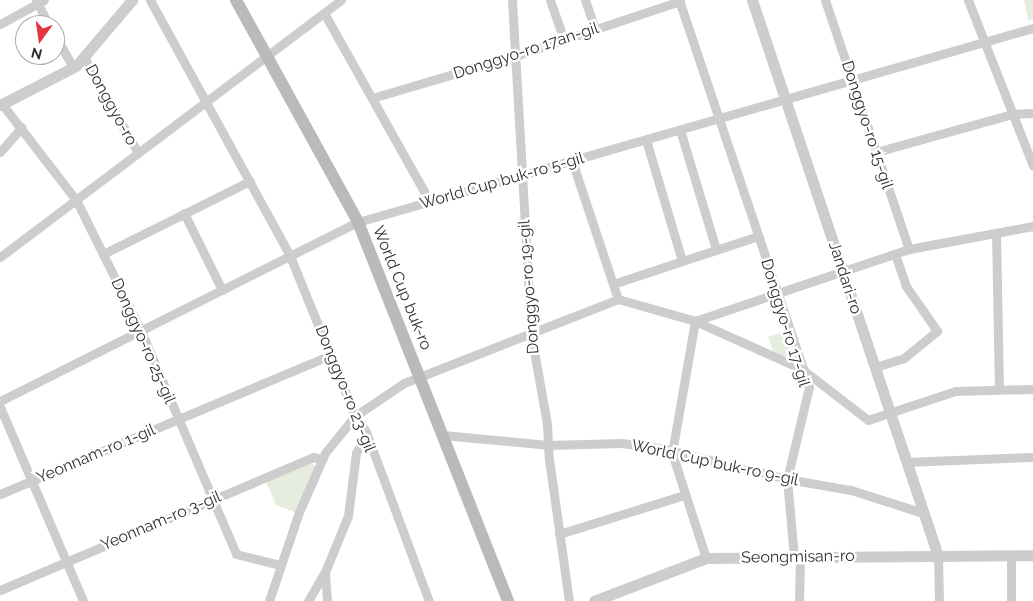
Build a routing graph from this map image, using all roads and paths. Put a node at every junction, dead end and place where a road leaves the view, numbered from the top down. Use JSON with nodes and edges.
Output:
{"nodes":[{"id":1,"x":132,"y":0,"type":"edge"},
{"id":2,"x":150,"y":0,"type":"edge"},
{"id":3,"x":236,"y":0,"type":"edge"},
{"id":4,"x":341,"y":0,"type":"edge"},
{"id":5,"x":512,"y":0,"type":"edge"},
{"id":6,"x":550,"y":0,"type":"edge"},
{"id":7,"x":585,"y":0,"type":"edge"},
{"id":8,"x":680,"y":0,"type":"edge"},
{"id":9,"x":752,"y":0,"type":"edge"},
{"id":10,"x":825,"y":0,"type":"edge"},
{"id":11,"x":968,"y":0,"type":"edge"},
{"id":12,"x":39,"y":1,"type":"edge"},
{"id":13,"x":324,"y":13,"type":"junction"},
{"id":14,"x":45,"y":15,"type":"edge"},
{"id":15,"x":0,"y":24,"type":"edge"},
{"id":16,"x":1033,"y":28,"type":"edge"},
{"id":17,"x":595,"y":29,"type":"junction"},
{"id":18,"x":564,"y":40,"type":"junction"},
{"id":19,"x":982,"y":42,"type":"junction"},
{"id":20,"x":65,"y":53,"type":"edge"},
{"id":21,"x":515,"y":56,"type":"junction"},
{"id":22,"x":84,"y":57,"type":"junction"},
{"id":23,"x":267,"y":57,"type":"junction"},
{"id":24,"x":73,"y":68,"type":"junction"},
{"id":25,"x":852,"y":79,"type":"junction"},
{"id":26,"x":372,"y":98,"type":"junction"},
{"id":27,"x":785,"y":100,"type":"junction"},
{"id":28,"x":206,"y":103,"type":"junction"},
{"id":29,"x":1,"y":104,"type":"edge"},
{"id":30,"x":1033,"y":113,"type":"edge"},
{"id":31,"x":1012,"y":114,"type":"junction"},
{"id":32,"x":720,"y":120,"type":"junction"},
{"id":33,"x":22,"y":127,"type":"junction"},
{"id":34,"x":680,"y":130,"type":"junction"},
{"id":35,"x":646,"y":140,"type":"junction"},
{"id":36,"x":0,"y":152,"type":"edge"},
{"id":37,"x":876,"y":152,"type":"junction"},
{"id":38,"x":138,"y":153,"type":"junction"},
{"id":39,"x":572,"y":161,"type":"junction"},
{"id":40,"x":1033,"y":166,"type":"edge"},
{"id":41,"x":522,"y":176,"type":"junction"},
{"id":42,"x":250,"y":181,"type":"junction"},
{"id":43,"x":76,"y":200,"type":"junction"},
{"id":44,"x":430,"y":202,"type":"junction"},
{"id":45,"x":184,"y":213,"type":"junction"},
{"id":46,"x":358,"y":222,"type":"junction"},
{"id":47,"x":1033,"y":226,"type":"edge"},
{"id":48,"x":996,"y":233,"type":"junction"},
{"id":49,"x":758,"y":236,"type":"junction"},
{"id":50,"x":716,"y":249,"type":"junction"},
{"id":51,"x":908,"y":250,"type":"junction"},
{"id":52,"x":103,"y":254,"type":"junction"},
{"id":53,"x":895,"y":254,"type":"junction"},
{"id":54,"x":290,"y":256,"type":"junction"},
{"id":55,"x":0,"y":257,"type":"edge"},
{"id":56,"x":682,"y":260,"type":"junction"},
{"id":57,"x":843,"y":270,"type":"junction"},
{"id":58,"x":613,"y":284,"type":"junction"},
{"id":59,"x":222,"y":290,"type":"junction"},
{"id":60,"x":778,"y":294,"type":"junction"},
{"id":61,"x":618,"y":298,"type":"junction"},
{"id":62,"x":695,"y":321,"type":"junction"},
{"id":63,"x":141,"y":331,"type":"junction"},
{"id":64,"x":531,"y":334,"type":"junction"},
{"id":65,"x":331,"y":355,"type":"junction"},
{"id":66,"x":875,"y":367,"type":"junction"},
{"id":67,"x":802,"y":369,"type":"junction"},
{"id":68,"x":421,"y":378,"type":"junction"},
{"id":69,"x":999,"y":389,"type":"junction"},
{"id":70,"x":1033,"y":389,"type":"edge"},
{"id":71,"x":0,"y":401,"type":"edge"},
{"id":72,"x":0,"y":407,"type":"edge"},
{"id":73,"x":890,"y":412,"type":"junction"},
{"id":74,"x":355,"y":416,"type":"junction"},
{"id":75,"x":178,"y":419,"type":"junction"},
{"id":76,"x":443,"y":435,"type":"junction"},
{"id":77,"x":365,"y":437,"type":"junction"},
{"id":78,"x":548,"y":445,"type":"junction"},
{"id":79,"x":672,"y":453,"type":"junction"},
{"id":80,"x":1033,"y":457,"type":"edge"},
{"id":81,"x":322,"y":459,"type":"junction"},
{"id":82,"x":906,"y":462,"type":"junction"},
{"id":83,"x":787,"y":479,"type":"junction"},
{"id":84,"x":32,"y":481,"type":"junction"},
{"id":85,"x":0,"y":494,"type":"edge"},
{"id":86,"x":684,"y":495,"type":"junction"},
{"id":87,"x":212,"y":499,"type":"junction"},
{"id":88,"x":923,"y":513,"type":"junction"},
{"id":89,"x":559,"y":534,"type":"junction"},
{"id":90,"x":1033,"y":554,"type":"edge"},
{"id":91,"x":1011,"y":555,"type":"junction"},
{"id":92,"x":938,"y":556,"type":"junction"},
{"id":93,"x":706,"y":558,"type":"junction"},
{"id":94,"x":797,"y":558,"type":"junction"},
{"id":95,"x":66,"y":561,"type":"junction"},
{"id":96,"x":280,"y":565,"type":"junction"},
{"id":97,"x":325,"y":572,"type":"junction"},
{"id":98,"x":0,"y":590,"type":"edge"},
{"id":99,"x":83,"y":601,"type":"edge"},
{"id":100,"x":269,"y":601,"type":"edge"},
{"id":101,"x":308,"y":601,"type":"edge"},
{"id":102,"x":326,"y":601,"type":"edge"},
{"id":103,"x":429,"y":601,"type":"edge"},
{"id":104,"x":508,"y":601,"type":"edge"},
{"id":105,"x":569,"y":601,"type":"edge"},
{"id":106,"x":594,"y":601,"type":"edge"},
{"id":107,"x":799,"y":601,"type":"edge"},
{"id":108,"x":939,"y":601,"type":"edge"},
{"id":109,"x":1011,"y":601,"type":"edge"}],
"edges":[{"from":1,"to":22,"type":"street","name":"Donggyo-ro"},
{"from":2,"to":28,"type":"street","name":"Donggyo-ro 23-gil"},
{"from":3,"to":23,"type":"main road","name":"World Cup buk-ro"},
{"from":4,"to":13,"type":"street"},
{"from":5,"to":21,"type":"street","name":"Donggyo-ro 19-gil"},
{"from":6,"to":18,"type":"street"},
{"from":7,"to":17,"type":"street"},
{"from":8,"to":17,"type":"street","name":"Donggyo-ro 17an-gil"},
{"from":8,"to":32,"type":"street","name":"Donggyo-ro 17-gil"},
{"from":9,"to":27,"type":"street","name":"Jandari-ro"},
{"from":10,"to":25,"type":"street","name":"Donggyo-ro 15-gil"},
{"from":11,"to":19,"type":"street"},
{"from":12,"to":14,"type":"street"},
{"from":12,"to":15,"type":"street"},
{"from":13,"to":23,"type":"street"},
{"from":13,"to":26,"type":"street"},
{"from":16,"to":19,"type":"street","name":"World Cup buk-ro 5-gil"},
{"from":17,"to":18,"type":"street","name":"Donggyo-ro 17an-gil"},
{"from":18,"to":21,"type":"street","name":"Donggyo-ro 17an-gil"},
{"from":19,"to":25,"type":"street","name":"World Cup buk-ro 5-gil"},
{"from":19,"to":31,"type":"street"},
{"from":20,"to":24,"type":"street","name":"Donggyo-ro"},
{"from":21,"to":26,"type":"street","name":"Donggyo-ro 17an-gil"},
{"from":21,"to":41,"type":"street","name":"Donggyo-ro 19-gil"},
{"from":22,"to":24,"type":"street","name":"Donggyo-ro"},
{"from":22,"to":38,"type":"street","name":"Donggyo-ro"},
{"from":23,"to":28,"type":"street"},
{"from":23,"to":46,"type":"main road","name":"World Cup buk-ro"},
{"from":24,"to":29,"type":"street","name":"Donggyo-ro"},
{"from":25,"to":27,"type":"street","name":"World Cup buk-ro 5-gil"},
{"from":25,"to":37,"type":"street","name":"Donggyo-ro 15-gil"},
{"from":26,"to":44,"type":"street"},
{"from":27,"to":32,"type":"street","name":"World Cup buk-ro 5-gil"},
{"from":27,"to":57,"type":"street","name":"Jandari-ro"},
{"from":28,"to":38,"type":"street"},
{"from":28,"to":42,"type":"street","name":"Donggyo-ro 23-gil"},
{"from":29,"to":33,"type":"street","name":"Donggyo-ro 25-gil"},
{"from":30,"to":31,"type":"street"},
{"from":31,"to":37,"type":"street"},
{"from":31,"to":40,"type":"street"},
{"from":32,"to":34,"type":"street","name":"World Cup buk-ro 5-gil"},
{"from":32,"to":49,"type":"street","name":"Donggyo-ro 17-gil"},
{"from":33,"to":36,"type":"street"},
{"from":33,"to":43,"type":"street","name":"Donggyo-ro 25-gil"},
{"from":34,"to":35,"type":"street","name":"World Cup buk-ro 5-gil"},
{"from":34,"to":50,"type":"street"},
{"from":35,"to":39,"type":"street","name":"World Cup buk-ro 5-gil"},
{"from":35,"to":56,"type":"street"},
{"from":37,"to":51,"type":"street","name":"Donggyo-ro 15-gil"},
{"from":38,"to":43,"type":"street"},
{"from":39,"to":41,"type":"street","name":"World Cup buk-ro 5-gil"},
{"from":39,"to":58,"type":"street"},
{"from":41,"to":44,"type":"street","name":"World Cup buk-ro 5-gil"},
{"from":41,"to":64,"type":"street","name":"Donggyo-ro 19-gil"},
{"from":42,"to":45,"type":"street"},
{"from":42,"to":54,"type":"street","name":"Donggyo-ro 23-gil"},
{"from":43,"to":52,"type":"street","name":"Donggyo-ro 25-gil"},
{"from":43,"to":55,"type":"street"},
{"from":44,"to":46,"type":"street","name":"World Cup buk-ro 5-gil"},
{"from":45,"to":52,"type":"street"},
{"from":45,"to":59,"type":"street"},
{"from":46,"to":54,"type":"street","name":"World Cup buk-ro 5-gil"},
{"from":46,"to":68,"type":"main road","name":"World Cup buk-ro"},
{"from":47,"to":48,"type":"street"},
{"from":48,"to":51,"type":"street"},
{"from":48,"to":69,"type":"street"},
{"from":49,"to":50,"type":"street"},
{"from":49,"to":60,"type":"street","name":"Donggyo-ro 17-gil"},
{"from":50,"to":56,"type":"street"},
{"from":51,"to":53,"type":"street"},
{"from":52,"to":63,"type":"street","name":"Donggyo-ro 25-gil"},
{"from":53,"to":57,"type":"street"},
{"from":53,"to":66,"type":"street"},
{"from":54,"to":59,"type":"street","name":"World Cup buk-ro 5-gil"},
{"from":54,"to":65,"type":"street","name":"Donggyo-ro 23-gil"},
{"from":56,"to":58,"type":"street"},
{"from":57,"to":60,"type":"street"},
{"from":57,"to":66,"type":"street","name":"Jandari-ro"},
{"from":58,"to":61,"type":"street"},
{"from":59,"to":63,"type":"street","name":"World Cup buk-ro 5-gil"},
{"from":60,"to":62,"type":"street"},
{"from":60,"to":67,"type":"street","name":"Donggyo-ro 17-gil"},
{"from":61,"to":62,"type":"street"},
{"from":61,"to":64,"type":"street"},
{"from":62,"to":67,"type":"street"},
{"from":62,"to":79,"type":"street"},
{"from":63,"to":71,"type":"street","name":"World Cup buk-ro 5-gil"},
{"from":63,"to":75,"type":"street","name":"Donggyo-ro 25-gil"},
{"from":64,"to":68,"type":"street"},
{"from":64,"to":78,"type":"street","name":"Donggyo-ro 19-gil"},
{"from":65,"to":74,"type":"street","name":"Donggyo-ro 23-gil"},
{"from":65,"to":75,"type":"street","name":"Yeonnam-ro 1-gil"},
{"from":66,"to":73,"type":"street","name":"Jandari-ro"},
{"from":67,"to":73,"type":"street"},
{"from":67,"to":83,"type":"street","name":"Donggyo-ro 17-gil"},
{"from":68,"to":74,"type":"street"},
{"from":68,"to":76,"type":"main road","name":"World Cup buk-ro"},
{"from":69,"to":70,"type":"street"},
{"from":69,"to":73,"type":"street"},
{"from":72,"to":84,"type":"street"},
{"from":73,"to":82,"type":"street","name":"Jandari-ro"},
{"from":74,"to":77,"type":"street","name":"Donggyo-ro 23-gil"},
{"from":74,"to":81,"type":"street"},
{"from":75,"to":84,"type":"street","name":"Yeonnam-ro 1-gil"},
{"from":75,"to":87,"type":"street","name":"Donggyo-ro 25-gil"},
{"from":76,"to":78,"type":"street","name":"World Cup buk-ro 9-gil"},
{"from":76,"to":104,"type":"main road","name":"World Cup buk-ro"},
{"from":77,"to":97,"type":"street"},
{"from":77,"to":103,"type":"street","name":"Donggyo-ro 23-gil"},
{"from":78,"to":79,"type":"street","name":"World Cup buk-ro 9-gil"},
{"from":78,"to":89,"type":"street","name":"Donggyo-ro 19-gil"},
{"from":79,"to":83,"type":"street","name":"World Cup buk-ro 9-gil"},
{"from":79,"to":86,"type":"street"},
{"from":80,"to":82,"type":"street"},
{"from":81,"to":87,"type":"street","name":"Yeonnam-ro 3-gil"},
{"from":81,"to":96,"type":"street"},
{"from":82,"to":88,"type":"street","name":"Jandari-ro"},
{"from":83,"to":88,"type":"street","name":"World Cup buk-ro 9-gil"},
{"from":83,"to":94,"type":"street","name":"Donggyo-ro 17-gil"},
{"from":84,"to":85,"type":"street","name":"Yeonnam-ro 1-gil"},
{"from":84,"to":95,"type":"street"},
{"from":86,"to":89,"type":"street"},
{"from":86,"to":93,"type":"street"},
{"from":87,"to":95,"type":"street","name":"Yeonnam-ro 3-gil"},
{"from":87,"to":96,"type":"street","name":"Donggyo-ro 25-gil"},
{"from":88,"to":92,"type":"street","name":"Jandari-ro"},
{"from":89,"to":105,"type":"street","name":"Donggyo-ro 19-gil"},
{"from":90,"to":91,"type":"street","name":"Seongmisan-ro"},
{"from":91,"to":92,"type":"street","name":"Seongmisan-ro"},
{"from":91,"to":109,"type":"street"},
{"from":92,"to":94,"type":"street","name":"Seongmisan-ro"},
{"from":92,"to":108,"type":"street"},
{"from":93,"to":94,"type":"street","name":"Seongmisan-ro"},
{"from":93,"to":106,"type":"street","name":"Seongmisan-ro"},
{"from":94,"to":107,"type":"street","name":"Donggyo-ro 17-gil"},
{"from":95,"to":98,"type":"street","name":"Yeonnam-ro 3-gil"},
{"from":95,"to":99,"type":"street"},
{"from":96,"to":100,"type":"street"},
{"from":97,"to":101,"type":"street"},
{"from":97,"to":102,"type":"street"}]}
